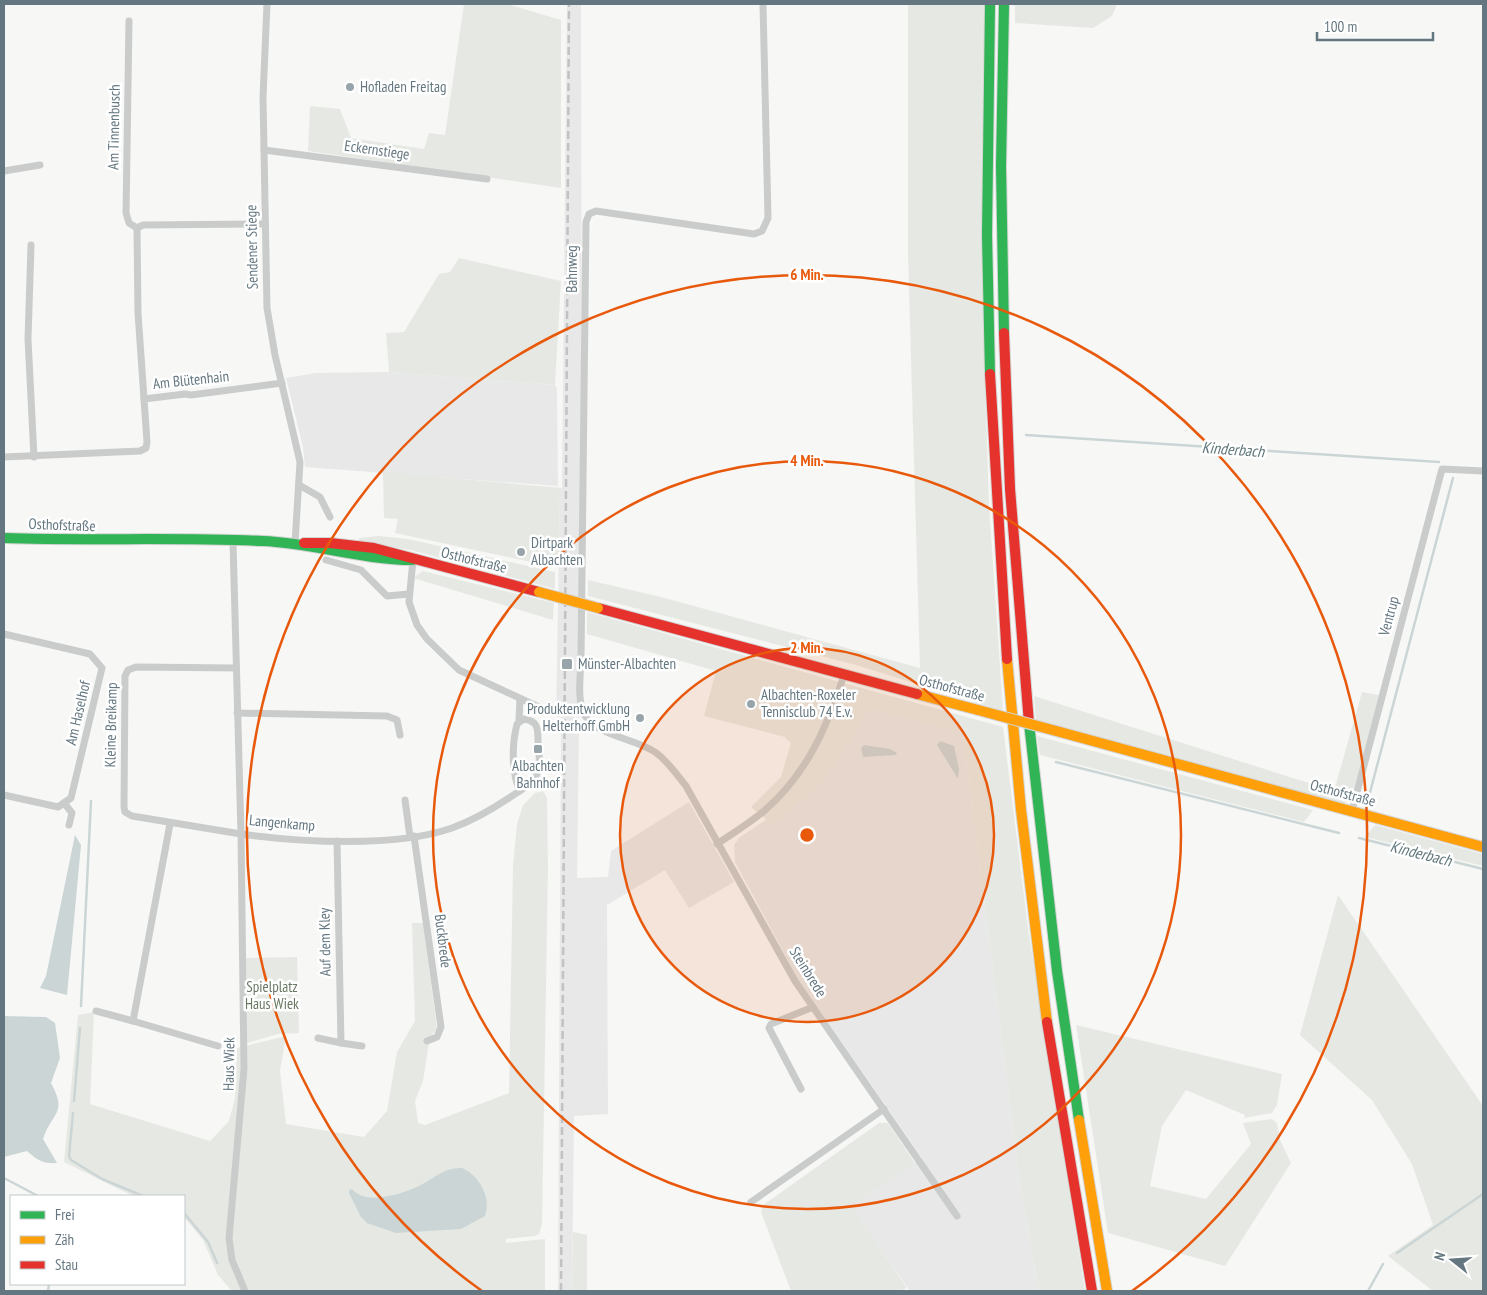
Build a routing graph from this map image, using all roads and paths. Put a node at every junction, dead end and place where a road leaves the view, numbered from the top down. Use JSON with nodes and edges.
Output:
{"nodes":[{"id":1,"x":266,"y":4,"type":"edge"},
{"id":2,"x":763,"y":4,"type":"edge"},
{"id":3,"x":990,"y":4,"type":"edge"},
{"id":4,"x":1004,"y":4,"type":"edge"},
{"id":5,"x":129,"y":21,"type":"dead end"},
{"id":6,"x":264,"y":150,"type":"junction"},
{"id":7,"x":40,"y":166,"type":"dead end"},
{"id":8,"x":4,"y":171,"type":"edge"},
{"id":9,"x":487,"y":179,"type":"dead end"},
{"id":10,"x":266,"y":224,"type":"junction"},
{"id":11,"x":137,"y":228,"type":"junction"},
{"id":12,"x":31,"y":245,"type":"dead end"},
{"id":13,"x":282,"y":382,"type":"junction"},
{"id":14,"x":144,"y":399,"type":"junction"},
{"id":15,"x":4,"y":457,"type":"edge"},
{"id":16,"x":34,"y":457,"type":"junction"},
{"id":17,"x":1483,"y":471,"type":"edge"},
{"id":18,"x":299,"y":486,"type":"junction"},
{"id":19,"x":330,"y":517,"type":"dead end"},
{"id":20,"x":4,"y":538,"type":"edge"},
{"id":21,"x":233,"y":542,"type":"junction"},
{"id":22,"x":298,"y":544,"type":"junction"},
{"id":23,"x":326,"y":560,"type":"dead end"},
{"id":24,"x":413,"y":560,"type":"junction"},
{"id":25,"x":409,"y":594,"type":"junction"},
{"id":26,"x":4,"y":634,"type":"edge"},
{"id":27,"x":236,"y":668,"type":"junction"},
{"id":28,"x":844,"y":674,"type":"junction"},
{"id":29,"x":520,"y":699,"type":"junction"},
{"id":30,"x":540,"y":708,"type":"dead end"},
{"id":31,"x":237,"y":713,"type":"junction"},
{"id":32,"x":519,"y":720,"type":"junction"},
{"id":33,"x":593,"y":726,"type":"joint"},
{"id":34,"x":400,"y":735,"type":"dead end"},
{"id":35,"x":520,"y":791,"type":"junction"},
{"id":36,"x":4,"y":796,"type":"edge"},
{"id":37,"x":405,"y":800,"type":"dead end"},
{"id":38,"x":64,"y":802,"type":"junction"},
{"id":39,"x":1352,"y":811,"type":"junction"},
{"id":40,"x":170,"y":824,"type":"junction"},
{"id":41,"x":69,"y":825,"type":"dead end"},
{"id":42,"x":241,"y":834,"type":"junction"},
{"id":43,"x":412,"y":837,"type":"junction"},
{"id":44,"x":337,"y":841,"type":"junction"},
{"id":45,"x":717,"y":844,"type":"junction"},
{"id":46,"x":1483,"y":847,"type":"edge"},
{"id":47,"x":813,"y":1007,"type":"junction"},
{"id":48,"x":96,"y":1011,"type":"dead end"},
{"id":49,"x":133,"y":1021,"type":"junction"},
{"id":50,"x":318,"y":1038,"type":"dead end"},
{"id":51,"x":427,"y":1042,"type":"dead end"},
{"id":52,"x":341,"y":1043,"type":"junction"},
{"id":53,"x":218,"y":1046,"type":"dead end"},
{"id":54,"x":362,"y":1046,"type":"dead end"},
{"id":55,"x":801,"y":1090,"type":"dead end"},
{"id":56,"x":884,"y":1110,"type":"junction"},
{"id":57,"x":751,"y":1202,"type":"dead end"},
{"id":58,"x":957,"y":1216,"type":"dead end"},
{"id":59,"x":245,"y":1291,"type":"edge"},
{"id":60,"x":1092,"y":1291,"type":"edge"},
{"id":61,"x":1106,"y":1291,"type":"edge"}],
"edges":[{"from":1,"to":6,"type":"street","name":"Sendener Stiege"},
{"from":2,"to":33,"type":"street","name":"Bahnweg"},
{"from":3,"to":60,"type":"main road"},
{"from":4,"to":61,"type":"main road"},
{"from":5,"to":11,"type":"street","name":"Am Tinnenbusch"},
{"from":6,"to":9,"type":"street","name":"Eckernstiege"},
{"from":6,"to":10,"type":"street","name":"Sendener Stiege"},
{"from":7,"to":8,"type":"street"},
{"from":10,"to":11,"type":"street"},
{"from":10,"to":13,"type":"street","name":"Sendener Stiege"},
{"from":11,"to":14,"type":"street","name":"Am Tinnenbusch"},
{"from":12,"to":16,"type":"street"},
{"from":13,"to":14,"type":"street","name":"Am Blütenhain"},
{"from":13,"to":18,"type":"street","name":"Sendener Stiege"},
{"from":14,"to":16,"type":"street","name":"Am Blütenhain"},
{"from":15,"to":16,"type":"street","name":"Am Blütenhain"},
{"from":17,"to":39,"type":"street","name":"Ventrup"},
{"from":18,"to":19,"type":"street"},
{"from":18,"to":22,"type":"street","name":"Sendener Stiege"},
{"from":20,"to":21,"type":"main road","name":"Osthofstraße"},
{"from":21,"to":22,"type":"main road","name":"Osthofstraße"},
{"from":21,"to":27,"type":"street","name":"Langenkamp"},
{"from":22,"to":24,"type":"main road","name":"Osthofstraße"},
{"from":23,"to":25,"type":"street"},
{"from":24,"to":25,"type":"street"},
{"from":24,"to":28,"type":"main road","name":"Osthofstraße","bridge":true},
{"from":25,"to":29,"type":"street"},
{"from":26,"to":38,"type":"street","name":"Am Haselhof"},
{"from":27,"to":31,"type":"street","name":"Langenkamp"},
{"from":27,"to":40,"type":"street","name":"Kleine Breikamp"},
{"from":28,"to":39,"type":"main road","name":"Osthofstraße","bridge":true},
{"from":28,"to":45,"type":"street"},
{"from":29,"to":30,"type":"street"},
{"from":29,"to":32,"type":"street"},
{"from":31,"to":34,"type":"street"},
{"from":31,"to":42,"type":"street","name":"Langenkamp"},
{"from":32,"to":35,"type":"street"},
{"from":32,"to":35,"type":"street","name":"Langenkamp"},
{"from":33,"to":45,"type":"street","name":"Steinbrede"},
{"from":35,"to":43,"type":"street","name":"Langenkamp"},
{"from":36,"to":38,"type":"street"},
{"from":37,"to":43,"type":"street"},
{"from":38,"to":41,"type":"street"},
{"from":39,"to":46,"type":"main road","name":"Osthofstraße"},
{"from":40,"to":42,"type":"street","name":"Kleine Breikamp"},
{"from":40,"to":49,"type":"street"},
{"from":42,"to":44,"type":"street","name":"Langenkamp"},
{"from":42,"to":59,"type":"street","name":"Haus Wiek"},
{"from":43,"to":44,"type":"street","name":"Langenkamp"},
{"from":43,"to":51,"type":"street","name":"Buckbrede"},
{"from":44,"to":52,"type":"street","name":"Auf dem Kley"},
{"from":45,"to":47,"type":"street","name":"Steinbrede"},
{"from":47,"to":55,"type":"street"},
{"from":47,"to":56,"type":"street","name":"Steinbrede"},
{"from":48,"to":49,"type":"street"},
{"from":49,"to":53,"type":"street"},
{"from":50,"to":52,"type":"street"},
{"from":52,"to":54,"type":"street"},
{"from":56,"to":57,"type":"street"},
{"from":56,"to":58,"type":"street","name":"Steinbrede"}]}
